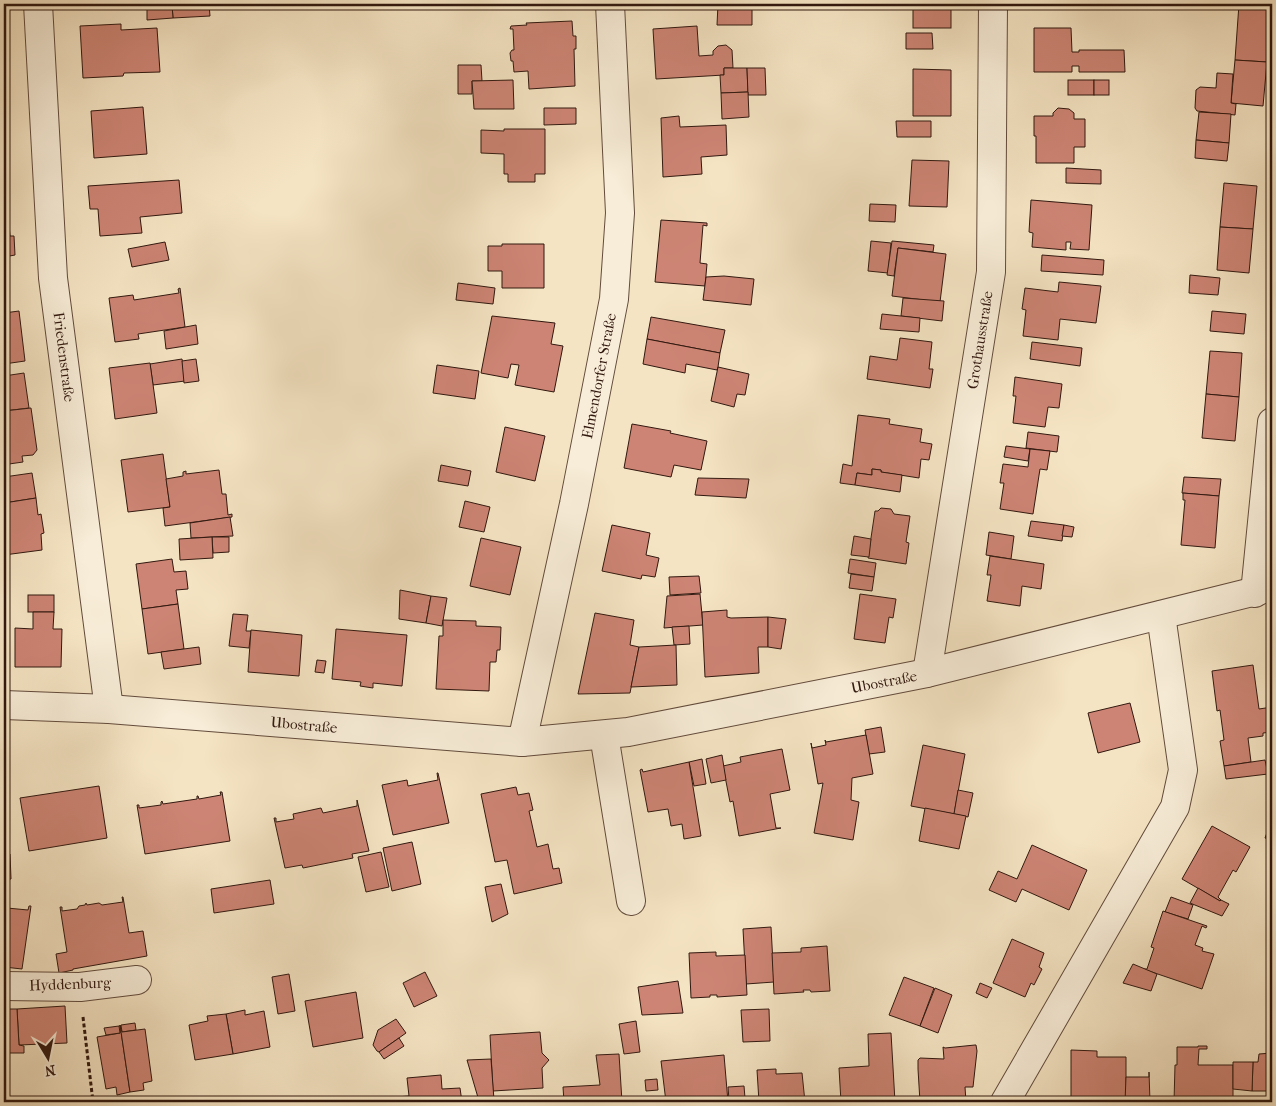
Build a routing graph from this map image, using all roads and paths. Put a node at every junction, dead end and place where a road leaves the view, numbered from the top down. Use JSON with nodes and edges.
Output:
{"nodes":[{"id":1,"x":38,"y":4,"type":"edge"},
{"id":2,"x":610,"y":4,"type":"edge"},
{"id":3,"x":993,"y":4,"type":"edge"},
{"id":4,"x":1272,"y":422,"type":"edge"},
{"id":5,"x":1264,"y":590,"type":"edge"},
{"id":6,"x":1161,"y":615,"type":"junction"},
{"id":7,"x":927,"y":673,"type":"junction"},
{"id":8,"x":4,"y":705,"type":"edge"},
{"id":9,"x":109,"y":709,"type":"junction"},
{"id":10,"x":604,"y":735,"type":"junction"},
{"id":11,"x":522,"y":742,"type":"junction"},
{"id":12,"x":631,"y":902,"type":"dead end"},
{"id":13,"x":137,"y":980,"type":"dead end"},
{"id":14,"x":4,"y":986,"type":"edge"},
{"id":15,"x":80,"y":987,"type":"junction"},
{"id":16,"x":92,"y":1102,"type":"edge"},
{"id":17,"x":1005,"y":1102,"type":"edge"}],
"edges":[{"from":1,"to":9,"type":"street","name":"Friedenstraße"},
{"from":2,"to":11,"type":"street","name":"Elmendorfer Straße"},
{"from":3,"to":7,"type":"street","name":"Grothausstraße"},
{"from":4,"to":5,"type":"street"},
{"from":5,"to":6,"type":"street","name":"Ubostraße"},
{"from":6,"to":7,"type":"street","name":"Ubostraße"},
{"from":6,"to":17,"type":"street"},
{"from":7,"to":10,"type":"street","name":"Ubostraße"},
{"from":8,"to":9,"type":"street","name":"Ubostraße"},
{"from":9,"to":11,"type":"street","name":"Ubostraße"},
{"from":10,"to":11,"type":"street","name":"Ubostraße"},
{"from":10,"to":12,"type":"street"},
{"from":13,"to":15,"type":"street","name":"Hyddenburg"},
{"from":14,"to":15,"type":"street","name":"Hyddenburg"},
{"from":15,"to":16,"type":"path"}]}
